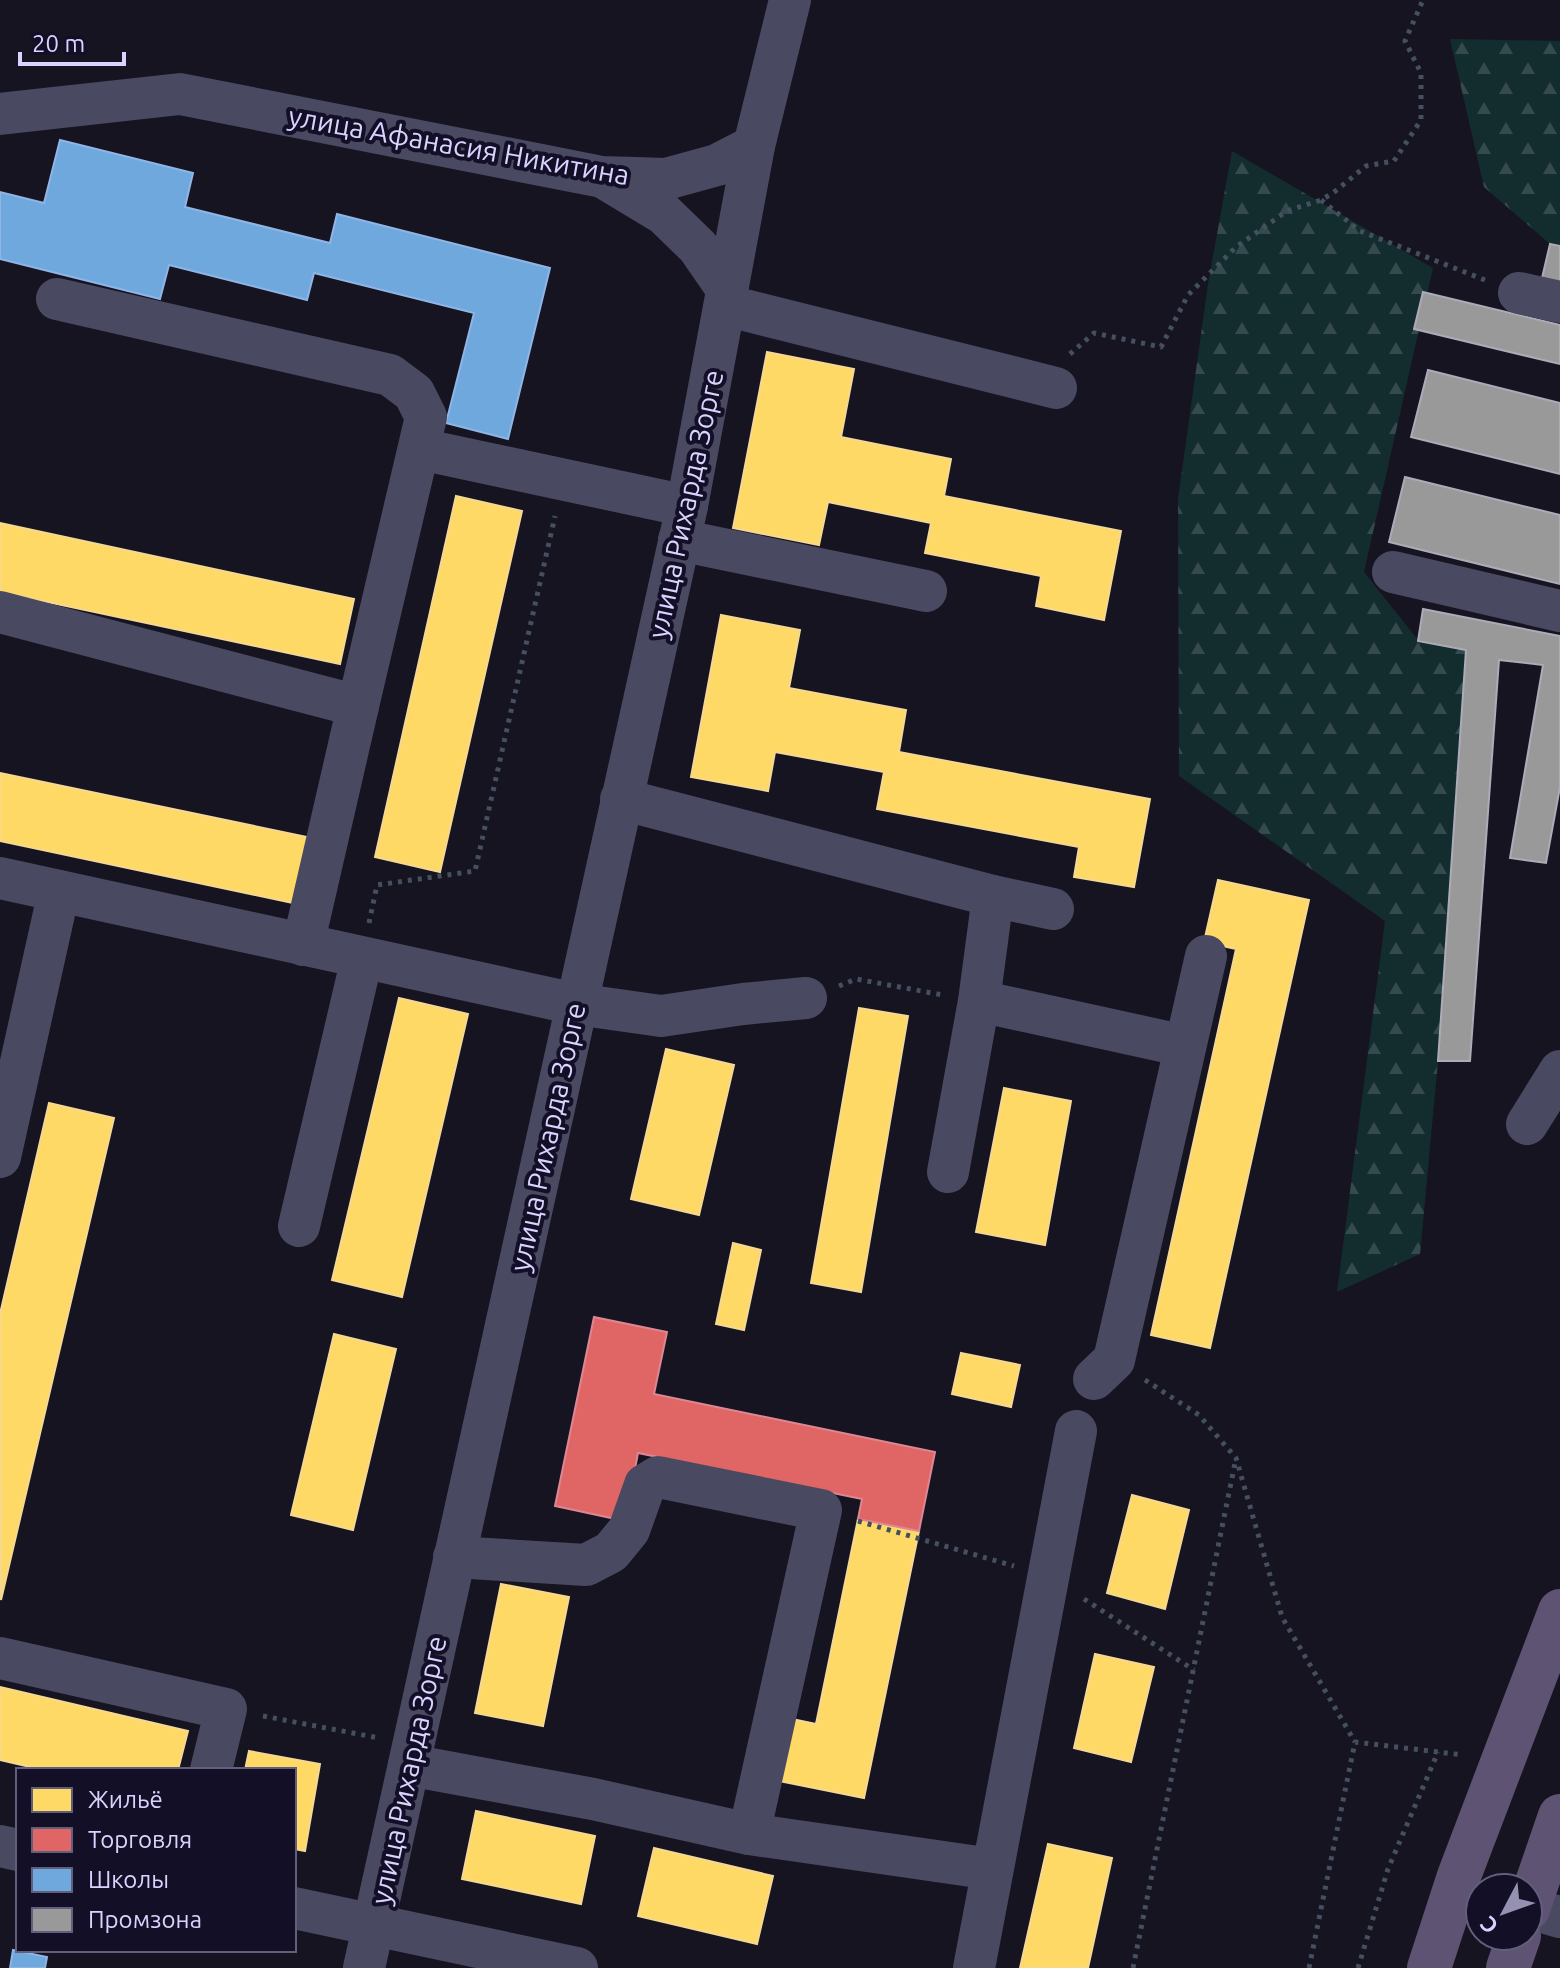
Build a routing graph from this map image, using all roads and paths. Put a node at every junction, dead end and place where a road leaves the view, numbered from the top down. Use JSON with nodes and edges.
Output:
{"nodes":[{"id":1,"x":790,"y":0,"type":"edge"},
{"id":2,"x":1423,"y":0,"type":"edge"},
{"id":3,"x":0,"y":114,"type":"edge"},
{"id":4,"x":754,"y":146,"type":"junction"},
{"id":5,"x":602,"y":177,"type":"junction"},
{"id":6,"x":1321,"y":200,"type":"junction"},
{"id":7,"x":1519,"y":293,"type":"joint"},
{"id":8,"x":726,"y":297,"type":"junction"},
{"id":9,"x":57,"y":299,"type":"dead end"},
{"id":10,"x":1560,"y":302,"type":"edge"},
{"id":11,"x":1056,"y":388,"type":"joint"},
{"id":12,"x":420,"y":449,"type":"junction"},
{"id":13,"x":563,"y":480,"type":"junction"},
{"id":14,"x":683,"y":523,"type":"junction"},
{"id":15,"x":1393,"y":572,"type":"dead end"},
{"id":16,"x":926,"y":591,"type":"dead end"},
{"id":17,"x":1560,"y":611,"type":"edge"},
{"id":18,"x":0,"y":612,"type":"edge"},
{"id":19,"x":358,"y":706,"type":"junction"},
{"id":20,"x":621,"y":799,"type":"junction"},
{"id":21,"x":0,"y":878,"type":"edge"},
{"id":22,"x":59,"y":891,"type":"junction"},
{"id":23,"x":993,"y":896,"type":"junction"},
{"id":24,"x":1053,"y":909,"type":"dead end"},
{"id":25,"x":303,"y":945,"type":"junction"},
{"id":26,"x":1206,"y":956,"type":"dead end"},
{"id":27,"x":362,"y":958,"type":"junction"},
{"id":28,"x":806,"y":998,"type":"joint"},
{"id":29,"x":979,"y":1001,"type":"junction"},
{"id":30,"x":576,"y":1004,"type":"junction"},
{"id":31,"x":1185,"y":1046,"type":"junction"},
{"id":32,"x":1560,"y":1071,"type":"edge"},
{"id":33,"x":1527,"y":1124,"type":"dead end"},
{"id":34,"x":0,"y":1157,"type":"edge"},
{"id":35,"x":948,"y":1172,"type":"dead end"},
{"id":36,"x":299,"y":1226,"type":"dead end"},
{"id":37,"x":1104,"y":1370,"type":"joint"},
{"id":38,"x":1076,"y":1431,"type":"dead end"},
{"id":39,"x":1236,"y":1458,"type":"junction"},
{"id":40,"x":821,"y":1510,"type":"junction"},
{"id":41,"x":454,"y":1557,"type":"junction"},
{"id":42,"x":1048,"y":1576,"type":"junction"},
{"id":43,"x":1560,"y":1611,"type":"edge"},
{"id":44,"x":0,"y":1658,"type":"edge"},
{"id":45,"x":1194,"y":1670,"type":"junction"},
{"id":46,"x":226,"y":1709,"type":"junction"},
{"id":47,"x":1355,"y":1742,"type":"junction"},
{"id":48,"x":1438,"y":1752,"type":"junction"},
{"id":49,"x":400,"y":1753,"type":"junction"},
{"id":50,"x":1475,"y":1757,"type":"dead end"},
{"id":51,"x":211,"y":1768,"type":"edge"},
{"id":52,"x":1560,"y":1816,"type":"edge"},
{"id":53,"x":749,"y":1834,"type":"junction"},
{"id":54,"x":992,"y":1869,"type":"junction"},
{"id":55,"x":1541,"y":1872,"type":"edge"},
{"id":56,"x":296,"y":1908,"type":"edge"},
{"id":57,"x":374,"y":1925,"type":"junction"},
{"id":58,"x":364,"y":1968,"type":"edge"},
{"id":59,"x":577,"y":1968,"type":"edge"},
{"id":60,"x":974,"y":1968,"type":"edge"},
{"id":61,"x":1133,"y":1968,"type":"edge"},
{"id":62,"x":1309,"y":1968,"type":"edge"},
{"id":63,"x":1358,"y":1968,"type":"edge"},
{"id":64,"x":1429,"y":1968,"type":"edge"}],
"edges":[{"from":1,"to":4,"type":"street"},
{"from":2,"to":6,"type":"path"},
{"from":3,"to":5,"type":"street","name":"улица Афанасия Никитина"},
{"from":4,"to":5,"type":"street","name":"улица Афанасия Никитина"},
{"from":4,"to":8,"type":"street"},
{"from":5,"to":8,"type":"street"},
{"from":6,"to":7,"type":"path"},
{"from":6,"to":11,"type":"path"},
{"from":7,"to":10,"type":"street"},
{"from":8,"to":11,"type":"street"},
{"from":8,"to":14,"type":"street","name":"улица Рихарда Зорге"},
{"from":9,"to":12,"type":"street"},
{"from":12,"to":13,"type":"street"},
{"from":12,"to":19,"type":"street"},
{"from":13,"to":14,"type":"street"},
{"from":13,"to":27,"type":"path"},
{"from":14,"to":16,"type":"street"},
{"from":14,"to":20,"type":"street","name":"улица Рихарда Зорге"},
{"from":15,"to":17,"type":"street"},
{"from":18,"to":19,"type":"street"},
{"from":19,"to":25,"type":"street"},
{"from":20,"to":23,"type":"street"},
{"from":20,"to":30,"type":"street","name":"улица Рихарда Зорге"},
{"from":21,"to":22,"type":"street"},
{"from":22,"to":25,"type":"street"},
{"from":22,"to":34,"type":"street"},
{"from":23,"to":24,"type":"street"},
{"from":23,"to":29,"type":"street"},
{"from":25,"to":27,"type":"street"},
{"from":26,"to":31,"type":"street"},
{"from":27,"to":30,"type":"street"},
{"from":27,"to":36,"type":"street"},
{"from":28,"to":29,"type":"path"},
{"from":28,"to":30,"type":"street"},
{"from":29,"to":31,"type":"street"},
{"from":29,"to":35,"type":"street"},
{"from":30,"to":41,"type":"street","name":"улица Рихарда Зорге"},
{"from":31,"to":37,"type":"street"},
{"from":32,"to":33,"type":"street"},
{"from":37,"to":39,"type":"path"},
{"from":38,"to":42,"type":"street"},
{"from":39,"to":45,"type":"path"},
{"from":39,"to":47,"type":"path"},
{"from":40,"to":41,"type":"street"},
{"from":40,"to":42,"type":"path"},
{"from":40,"to":53,"type":"street"},
{"from":41,"to":49,"type":"street","name":"улица Рихарда Зорге"},
{"from":42,"to":45,"type":"path"},
{"from":42,"to":54,"type":"street"},
{"from":43,"to":64,"type":"main road"},
{"from":44,"to":46,"type":"street"},
{"from":45,"to":61,"type":"path"},
{"from":46,"to":49,"type":"path"},
{"from":46,"to":51,"type":"street"},
{"from":47,"to":48,"type":"path"},
{"from":47,"to":62,"type":"path"},
{"from":48,"to":50,"type":"path"},
{"from":48,"to":63,"type":"path"},
{"from":49,"to":53,"type":"street"},
{"from":49,"to":57,"type":"street","name":"улица Рихарда Зорге"},
{"from":52,"to":55,"type":"main road"},
{"from":53,"to":54,"type":"street"},
{"from":54,"to":60,"type":"street"},
{"from":56,"to":57,"type":"street"},
{"from":57,"to":58,"type":"street","name":"улица Рихарда Зорге"},
{"from":57,"to":59,"type":"street"}]}
